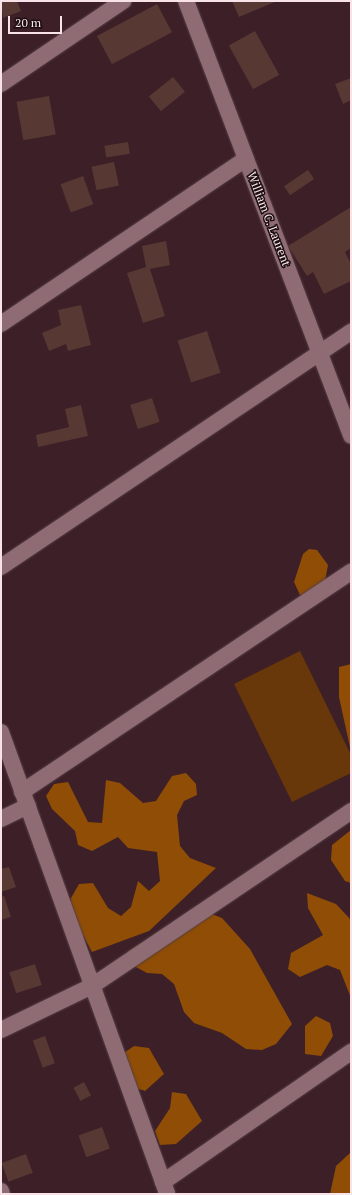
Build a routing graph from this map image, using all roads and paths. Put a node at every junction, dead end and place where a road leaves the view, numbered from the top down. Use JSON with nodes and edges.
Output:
{"nodes":[{"id":1,"x":123,"y":1,"type":"edge"},
{"id":2,"x":186,"y":1,"type":"edge"},
{"id":3,"x":1,"y":84,"type":"edge"},
{"id":4,"x":246,"y":160,"type":"junction"},
{"id":5,"x":1,"y":324,"type":"edge"},
{"id":6,"x":351,"y":332,"type":"edge"},
{"id":7,"x":319,"y":352,"type":"junction"},
{"id":8,"x":351,"y":436,"type":"edge"},
{"id":9,"x":1,"y":567,"type":"edge"},
{"id":10,"x":351,"y":572,"type":"edge"},
{"id":11,"x":1,"y":732,"type":"edge"},
{"id":12,"x":25,"y":799,"type":"junction"},
{"id":13,"x":351,"y":811,"type":"edge"},
{"id":14,"x":1,"y":820,"type":"edge"},
{"id":15,"x":92,"y":986,"type":"junction"},
{"id":16,"x":1,"y":1030,"type":"edge"},
{"id":17,"x":351,"y":1052,"type":"edge"},
{"id":18,"x":165,"y":1188,"type":"edge"}],
"edges":[{"from":1,"to":3,"type":"street"},
{"from":2,"to":4,"type":"street","name":"William C. Laurent"},
{"from":4,"to":5,"type":"street"},
{"from":4,"to":7,"type":"street","name":"William C. Laurent"},
{"from":6,"to":7,"type":"street"},
{"from":7,"to":8,"type":"street","name":"William C. Laurent"},
{"from":7,"to":9,"type":"street"},
{"from":10,"to":12,"type":"street"},
{"from":11,"to":12,"type":"street"},
{"from":12,"to":14,"type":"street"},
{"from":12,"to":15,"type":"street"},
{"from":13,"to":15,"type":"street"},
{"from":15,"to":16,"type":"street"},
{"from":15,"to":18,"type":"street"},
{"from":17,"to":18,"type":"street"}]}
